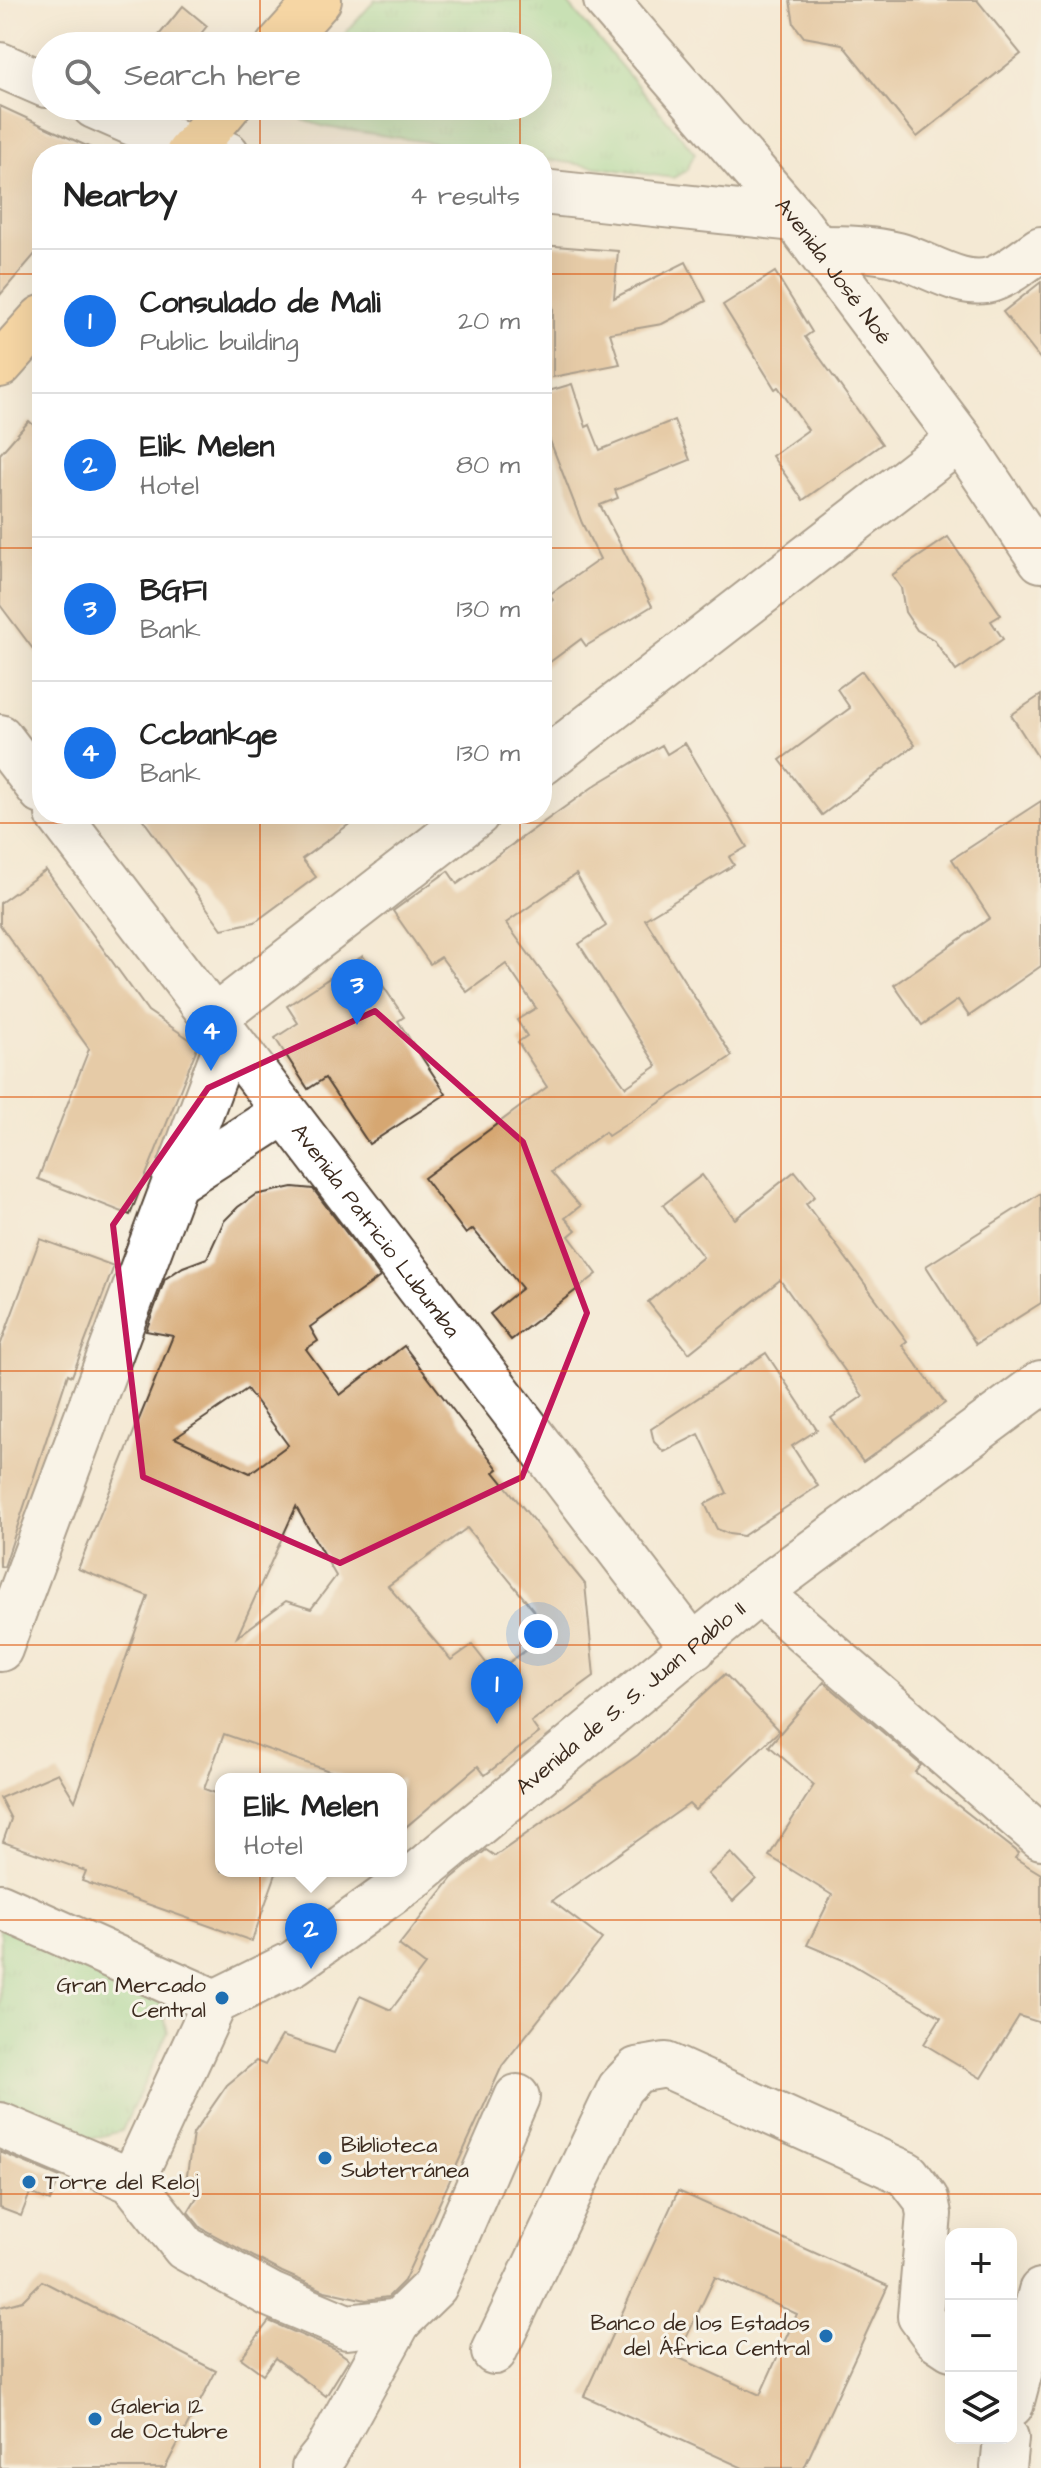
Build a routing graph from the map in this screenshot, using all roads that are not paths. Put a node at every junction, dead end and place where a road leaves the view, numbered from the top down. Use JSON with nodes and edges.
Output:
{"nodes":[{"id":1,"x":319,"y":0,"type":"edge"},
{"id":2,"x":606,"y":0,"type":"edge"},
{"id":3,"x":290,"y":32,"type":"edge"},
{"id":4,"x":0,"y":65,"type":"edge"},
{"id":5,"x":32,"y":79,"type":"edge"},
{"id":6,"x":127,"y":120,"type":"edge"},
{"id":7,"x":220,"y":120,"type":"edge"},
{"id":8,"x":726,"y":139,"type":"junction"},
{"id":9,"x":184,"y":144,"type":"edge"},
{"id":10,"x":207,"y":144,"type":"edge"},
{"id":11,"x":552,"y":193,"type":"edge"},
{"id":12,"x":688,"y":208,"type":"junction"},
{"id":13,"x":806,"y":234,"type":"junction"},
{"id":14,"x":1041,"y":249,"type":"edge"},
{"id":15,"x":32,"y":329,"type":"edge"},
{"id":16,"x":0,"y":365,"type":"edge"},
{"id":17,"x":960,"y":439,"type":"junction"},
{"id":18,"x":1041,"y":560,"type":"edge"},
{"id":19,"x":0,"y":737,"type":"edge"},
{"id":20,"x":552,"y":755,"type":"edge"},
{"id":21,"x":32,"y":779,"type":"edge"},
{"id":22,"x":66,"y":824,"type":"edge"},
{"id":23,"x":465,"y":824,"type":"edge"},
{"id":24,"x":220,"y":1029,"type":"junction"},
{"id":25,"x":283,"y":1113,"type":"junction"},
{"id":26,"x":177,"y":1181,"type":"junction"},
{"id":27,"x":1041,"y":1383,"type":"edge"},
{"id":28,"x":759,"y":1592,"type":"junction"},
{"id":29,"x":0,"y":1648,"type":"edge"},
{"id":30,"x":694,"y":1648,"type":"junction"},
{"id":31,"x":1041,"y":1837,"type":"edge"},
{"id":32,"x":0,"y":1906,"type":"edge"},
{"id":33,"x":215,"y":2002,"type":"junction"},
{"id":34,"x":517,"y":2097,"type":"dead end"},
{"id":35,"x":0,"y":2125,"type":"edge"},
{"id":36,"x":132,"y":2181,"type":"junction"},
{"id":37,"x":1041,"y":2291,"type":"edge"},
{"id":38,"x":399,"y":2321,"type":"junction"},
{"id":39,"x":945,"y":2344,"type":"edge"},
{"id":40,"x":494,"y":2352,"type":"dead end"},
{"id":41,"x":1017,"y":2375,"type":"edge"},
{"id":42,"x":1005,"y":2444,"type":"edge"},
{"id":43,"x":314,"y":2468,"type":"edge"},
{"id":44,"x":1003,"y":2468,"type":"edge"}],
"edges":[{"from":1,"to":3,"type":"main road"},
{"from":2,"to":8,"type":"street","name":"Avenida José Noé"},
{"from":4,"to":5,"type":"street"},
{"from":6,"to":9,"type":"street"},
{"from":7,"to":10,"type":"main road"},
{"from":8,"to":12,"type":"street"},
{"from":8,"to":13,"type":"street","name":"Avenida José Noé"},
{"from":11,"to":12,"type":"street"},
{"from":12,"to":13,"type":"street"},
{"from":13,"to":14,"type":"street"},
{"from":13,"to":17,"type":"street","name":"Avenida José Noé"},
{"from":15,"to":16,"type":"main road"},
{"from":17,"to":18,"type":"street","name":"Avenida José Noé"},
{"from":17,"to":20,"type":"street"},
{"from":19,"to":21,"type":"street"},
{"from":22,"to":24,"type":"street","name":"Avenida Patricio Lubumba"},
{"from":23,"to":24,"type":"street"},
{"from":24,"to":25,"type":"street","name":"Avenida Patricio Lubumba"},
{"from":24,"to":26,"type":"street"},
{"from":25,"to":26,"type":"street"},
{"from":25,"to":30,"type":"street","name":"Avenida Patricio Lubumba"},
{"from":26,"to":29,"type":"street"},
{"from":27,"to":28,"type":"street","name":"Avenida de S. S. Juan Pablo II"},
{"from":28,"to":30,"type":"street","name":"Avenida de S. S. Juan Pablo II"},
{"from":28,"to":31,"type":"street"},
{"from":30,"to":33,"type":"street","name":"Avenida de S. S. Juan Pablo II"},
{"from":32,"to":33,"type":"street"},
{"from":33,"to":36,"type":"street"},
{"from":34,"to":38,"type":"street"},
{"from":35,"to":36,"type":"street"},
{"from":36,"to":38,"type":"street"},
{"from":37,"to":41,"type":"street"},
{"from":38,"to":43,"type":"street"},
{"from":39,"to":40,"type":"street"},
{"from":42,"to":44,"type":"street"}]}
